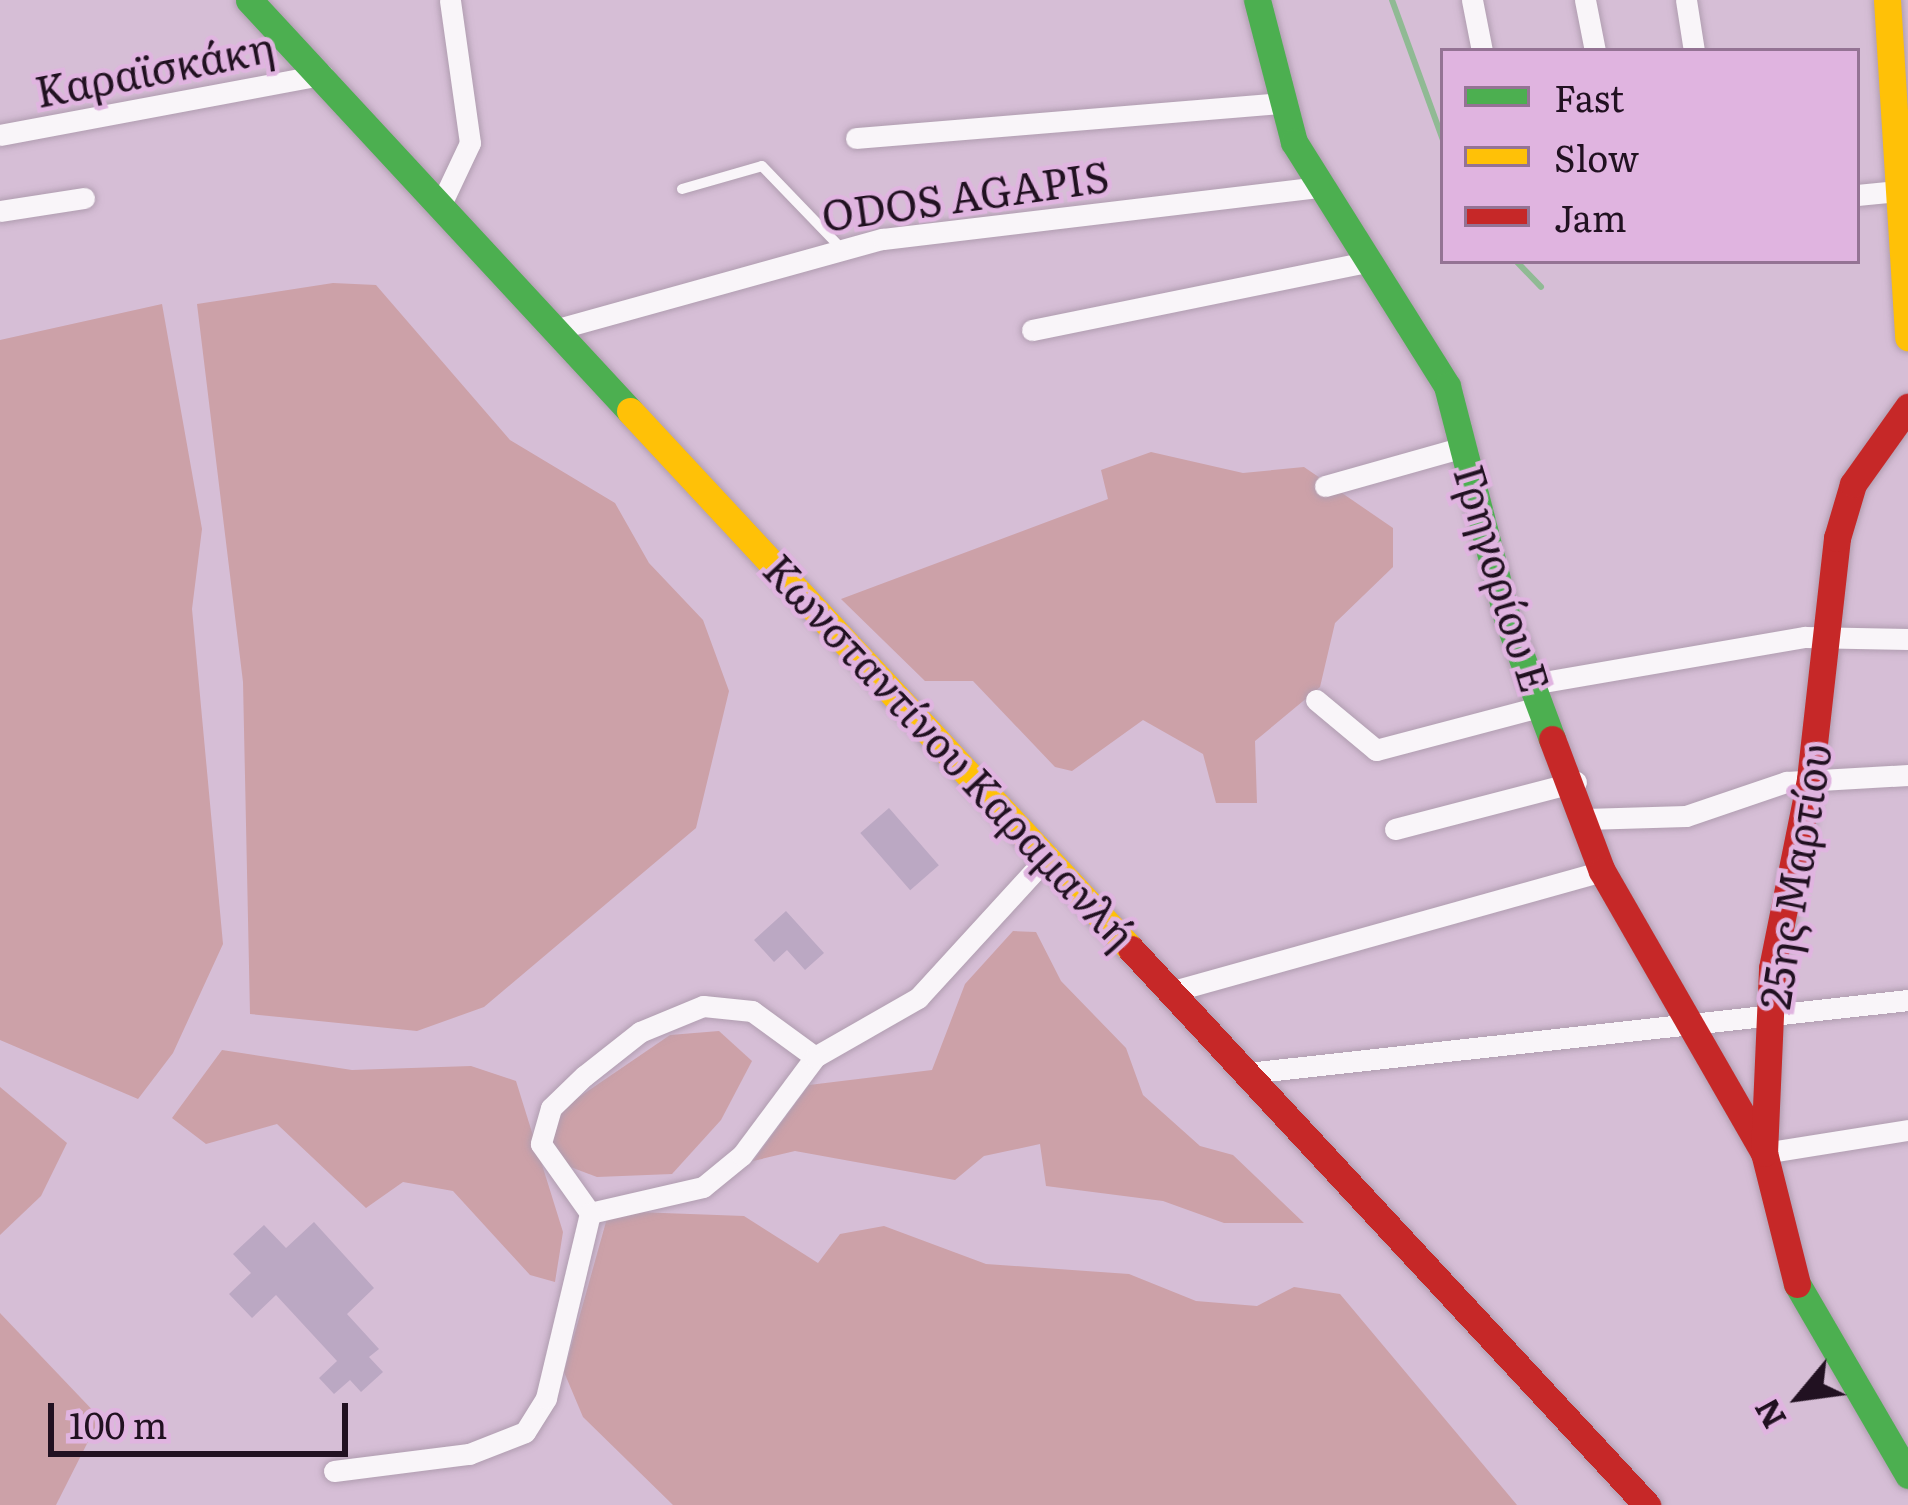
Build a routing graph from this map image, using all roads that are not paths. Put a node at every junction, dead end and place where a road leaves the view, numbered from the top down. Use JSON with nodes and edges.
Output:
{"nodes":[{"id":1,"x":249,"y":0,"type":"edge"},
{"id":2,"x":450,"y":0,"type":"edge"},
{"id":3,"x":1257,"y":0,"type":"edge"},
{"id":4,"x":1472,"y":0,"type":"edge"},
{"id":5,"x":1585,"y":0,"type":"edge"},
{"id":6,"x":1685,"y":0,"type":"edge"},
{"id":7,"x":1887,"y":0,"type":"edge"},
{"id":8,"x":1481,"y":48,"type":"edge"},
{"id":9,"x":1594,"y":48,"type":"edge"},
{"id":10,"x":1693,"y":48,"type":"edge"},
{"id":11,"x":322,"y":75,"type":"junction"},
{"id":12,"x":1279,"y":103,"type":"junction"},
{"id":13,"x":0,"y":135,"type":"edge"},
{"id":14,"x":856,"y":138,"type":"dead end"},
{"id":15,"x":1318,"y":187,"type":"junction"},
{"id":16,"x":682,"y":189,"type":"dead end"},
{"id":17,"x":1902,"y":191,"type":"edge"},
{"id":18,"x":1860,"y":195,"type":"edge"},
{"id":19,"x":83,"y":198,"type":"dead end"},
{"id":20,"x":443,"y":200,"type":"junction"},
{"id":21,"x":0,"y":211,"type":"edge"},
{"id":22,"x":841,"y":248,"type":"junction"},
{"id":23,"x":1366,"y":262,"type":"junction"},
{"id":24,"x":561,"y":328,"type":"junction"},
{"id":25,"x":1032,"y":330,"type":"dead end"},
{"id":26,"x":1908,"y":338,"type":"edge"},
{"id":27,"x":1908,"y":407,"type":"edge"},
{"id":28,"x":1464,"y":447,"type":"junction"},
{"id":29,"x":1325,"y":486,"type":"dead end"},
{"id":30,"x":1825,"y":637,"type":"junction"},
{"id":31,"x":1908,"y":638,"type":"edge"},
{"id":32,"x":1537,"y":695,"type":"junction"},
{"id":33,"x":1316,"y":700,"type":"dead end"},
{"id":34,"x":1908,"y":775,"type":"edge"},
{"id":35,"x":1810,"y":779,"type":"junction"},
{"id":36,"x":1576,"y":782,"type":"junction"},
{"id":37,"x":1586,"y":819,"type":"junction"},
{"id":38,"x":1395,"y":829,"type":"dead end"},
{"id":39,"x":1048,"y":856,"type":"junction"},
{"id":40,"x":1602,"y":871,"type":"junction"},
{"id":41,"x":1173,"y":992,"type":"junction"},
{"id":42,"x":1908,"y":1000,"type":"edge"},
{"id":43,"x":1769,"y":1016,"type":"junction"},
{"id":44,"x":1696,"y":1023,"type":"junction"},
{"id":45,"x":815,"y":1057,"type":"junction"},
{"id":46,"x":1248,"y":1073,"type":"junction"},
{"id":47,"x":1908,"y":1130,"type":"edge"},
{"id":48,"x":1764,"y":1153,"type":"junction"},
{"id":49,"x":590,"y":1213,"type":"junction"},
{"id":50,"x":334,"y":1471,"type":"dead end"},
{"id":51,"x":1908,"y":1474,"type":"edge"},
{"id":52,"x":1647,"y":1505,"type":"edge"}],
"edges":[{"from":1,"to":11,"type":"street","name":"Κωνσταντίνου Καραμανλή"},
{"from":2,"to":20,"type":"street"},
{"from":3,"to":12,"type":"street","name":"Γρηγορίου Ε"},
{"from":4,"to":8,"type":"street"},
{"from":5,"to":9,"type":"street"},
{"from":6,"to":10,"type":"street"},
{"from":7,"to":17,"type":"street"},
{"from":11,"to":13,"type":"street","name":"Καραϊσκάκη"},
{"from":11,"to":20,"type":"street","name":"Κωνσταντίνου Καραμανλή"},
{"from":12,"to":14,"type":"street"},
{"from":12,"to":15,"type":"street","name":"Γρηγορίου Ε"},
{"from":15,"to":22,"type":"street","name":"ODOS AGAPIS"},
{"from":15,"to":23,"type":"street","name":"Γρηγορίου Ε"},
{"from":16,"to":22,"type":"lane"},
{"from":17,"to":18,"type":"street"},
{"from":17,"to":26,"type":"street"},
{"from":19,"to":21,"type":"street"},
{"from":20,"to":24,"type":"street","name":"Κωνσταντίνου Καραμανλή"},
{"from":22,"to":24,"type":"street","name":"ODOS AGAPIS"},
{"from":23,"to":25,"type":"street"},
{"from":23,"to":28,"type":"street","name":"Γρηγορίου Ε"},
{"from":24,"to":39,"type":"street","name":"Κωνσταντίνου Καραμανλή"},
{"from":27,"to":30,"type":"street","name":"25ης Μαρτίου"},
{"from":28,"to":29,"type":"street"},
{"from":28,"to":32,"type":"street","name":"Γρηγορίου Ε"},
{"from":30,"to":31,"type":"street"},
{"from":30,"to":32,"type":"street"},
{"from":30,"to":35,"type":"street","name":"25ης Μαρτίου"},
{"from":32,"to":33,"type":"street"},
{"from":32,"to":36,"type":"street","name":"Γρηγορίου Ε"},
{"from":34,"to":35,"type":"street"},
{"from":35,"to":37,"type":"street"},
{"from":35,"to":43,"type":"street","name":"25ης Μαρτίου"},
{"from":36,"to":37,"type":"street","name":"Γρηγορίου Ε"},
{"from":36,"to":38,"type":"street"},
{"from":37,"to":40,"type":"street","name":"Γρηγορίου Ε"},
{"from":39,"to":41,"type":"street","name":"Κωνσταντίνου Καραμανλή"},
{"from":39,"to":45,"type":"street"},
{"from":40,"to":41,"type":"street"},
{"from":40,"to":44,"type":"street","name":"Γρηγορίου Ε"},
{"from":41,"to":46,"type":"street","name":"Κωνσταντίνου Καραμανλή"},
{"from":42,"to":43,"type":"street"},
{"from":43,"to":44,"type":"street"},
{"from":43,"to":48,"type":"street","name":"25ης Μαρτίου"},
{"from":44,"to":46,"type":"street"},
{"from":44,"to":48,"type":"street","name":"Γρηγορίου Ε"},
{"from":45,"to":49,"type":"street"},
{"from":45,"to":49,"type":"street"},
{"from":46,"to":52,"type":"street","name":"Κωνσταντίνου Καραμανλή"},
{"from":47,"to":48,"type":"street"},
{"from":48,"to":51,"type":"street","name":"25ης Μαρτίου"},
{"from":49,"to":50,"type":"street"}]}
